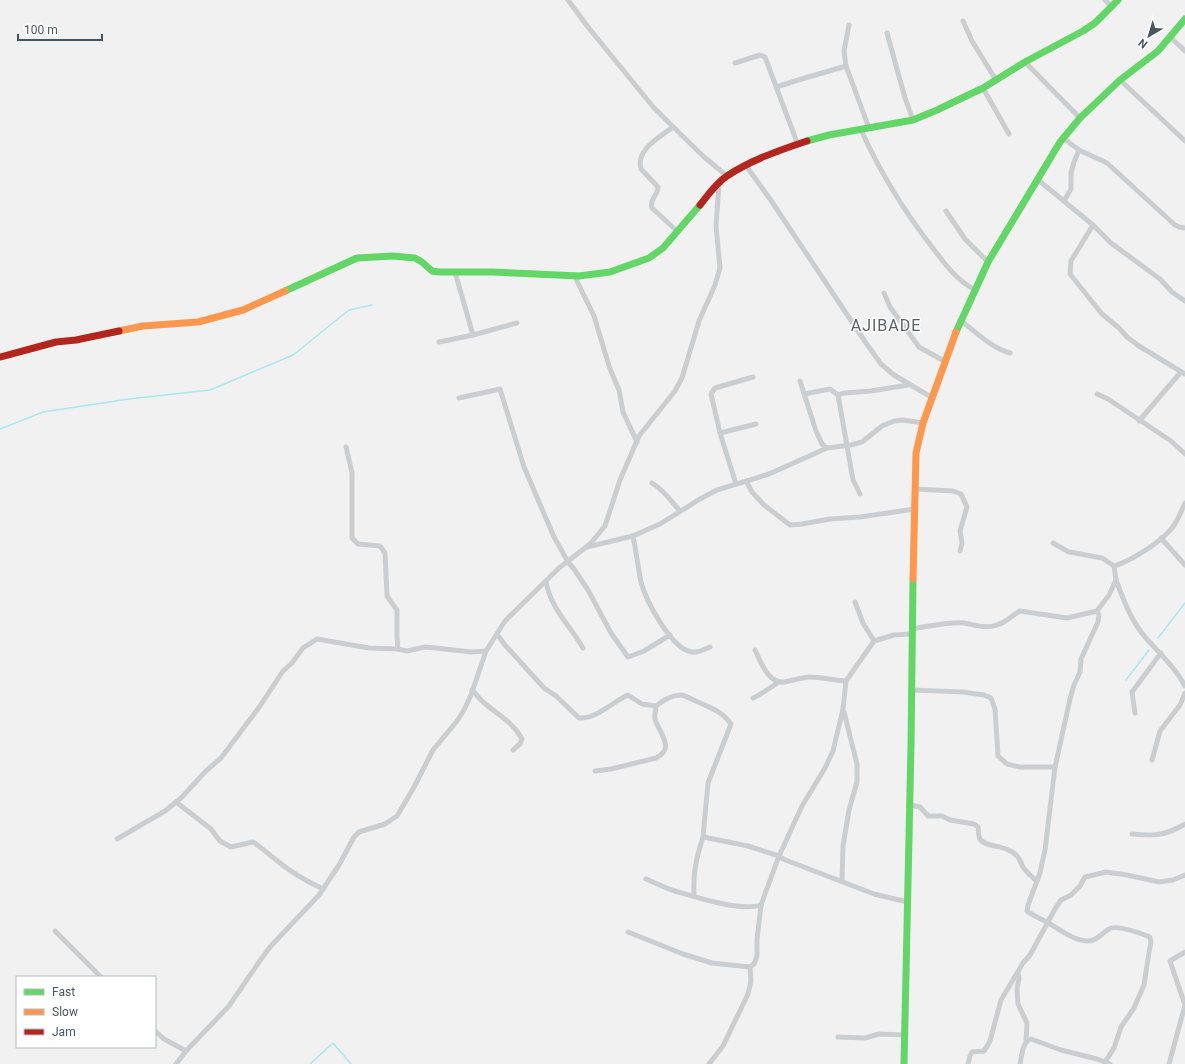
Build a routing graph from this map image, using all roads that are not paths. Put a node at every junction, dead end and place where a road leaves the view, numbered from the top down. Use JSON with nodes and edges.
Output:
{"nodes":[{"id":1,"x":568,"y":0,"type":"edge"},
{"id":2,"x":1105,"y":0,"type":"edge"},
{"id":3,"x":1118,"y":0,"type":"edge"},
{"id":4,"x":1112,"y":7,"type":"junction"},
{"id":5,"x":1185,"y":19,"type":"edge"},
{"id":6,"x":963,"y":21,"type":"dead end"},
{"id":7,"x":849,"y":25,"type":"dead end"},
{"id":8,"x":887,"y":33,"type":"dead end"},
{"id":9,"x":1170,"y":37,"type":"junction"},
{"id":10,"x":1185,"y":51,"type":"edge"},
{"id":11,"x":1025,"y":62,"type":"junction"},
{"id":12,"x":735,"y":63,"type":"dead end"},
{"id":13,"x":846,"y":66,"type":"junction"},
{"id":14,"x":996,"y":80,"type":"junction"},
{"id":15,"x":1120,"y":80,"type":"junction"},
{"id":16,"x":776,"y":87,"type":"junction"},
{"id":17,"x":983,"y":88,"type":"junction"},
{"id":18,"x":1080,"y":118,"type":"junction"},
{"id":19,"x":913,"y":120,"type":"junction"},
{"id":20,"x":673,"y":127,"type":"junction"},
{"id":21,"x":865,"y":129,"type":"junction"},
{"id":22,"x":1009,"y":134,"type":"dead end"},
{"id":23,"x":1063,"y":138,"type":"junction"},
{"id":24,"x":1185,"y":141,"type":"edge"},
{"id":25,"x":798,"y":145,"type":"junction"},
{"id":26,"x":1079,"y":150,"type":"junction"},
{"id":27,"x":747,"y":167,"type":"junction"},
{"id":28,"x":727,"y":176,"type":"junction"},
{"id":29,"x":1037,"y":179,"type":"junction"},
{"id":30,"x":719,"y":183,"type":"junction"},
{"id":31,"x":1064,"y":201,"type":"junction"},
{"id":32,"x":946,"y":211,"type":"dead end"},
{"id":33,"x":1093,"y":225,"type":"junction"},
{"id":34,"x":1185,"y":228,"type":"edge"},
{"id":35,"x":678,"y":232,"type":"junction"},
{"id":36,"x":988,"y":262,"type":"junction"},
{"id":37,"x":455,"y":272,"type":"junction"},
{"id":38,"x":574,"y":275,"type":"junction"},
{"id":39,"x":975,"y":290,"type":"junction"},
{"id":40,"x":884,"y":293,"type":"dead end"},
{"id":41,"x":1185,"y":300,"type":"edge"},
{"id":42,"x":960,"y":320,"type":"junction"},
{"id":43,"x":516,"y":323,"type":"dead end"},
{"id":44,"x":473,"y":336,"type":"junction"},
{"id":45,"x":439,"y":342,"type":"dead end"},
{"id":46,"x":1010,"y":353,"type":"dead end"},
{"id":47,"x":0,"y":357,"type":"edge"},
{"id":48,"x":944,"y":361,"type":"junction"},
{"id":49,"x":1183,"y":373,"type":"edge"},
{"id":50,"x":753,"y":377,"type":"dead end"},
{"id":51,"x":800,"y":381,"type":"dead end"},
{"id":52,"x":908,"y":385,"type":"junction"},
{"id":53,"x":804,"y":394,"type":"junction"},
{"id":54,"x":838,"y":394,"type":"junction"},
{"id":55,"x":1097,"y":394,"type":"dead end"},
{"id":56,"x":931,"y":397,"type":"junction"},
{"id":57,"x":460,"y":398,"type":"dead end"},
{"id":58,"x":1139,"y":421,"type":"junction"},
{"id":59,"x":923,"y":423,"type":"junction"},
{"id":60,"x":756,"y":424,"type":"dead end"},
{"id":61,"x":720,"y":433,"type":"junction"},
{"id":62,"x":637,"y":442,"type":"junction"},
{"id":63,"x":847,"y":446,"type":"junction"},
{"id":64,"x":346,"y":447,"type":"dead end"},
{"id":65,"x":827,"y":448,"type":"junction"},
{"id":66,"x":1185,"y":454,"type":"edge"},
{"id":67,"x":746,"y":481,"type":"junction"},
{"id":68,"x":652,"y":483,"type":"dead end"},
{"id":69,"x":736,"y":484,"type":"junction"},
{"id":70,"x":916,"y":489,"type":"junction"},
{"id":71,"x":860,"y":494,"type":"dead end"},
{"id":72,"x":1185,"y":503,"type":"edge"},
{"id":73,"x":915,"y":509,"type":"junction"},
{"id":74,"x":680,"y":511,"type":"junction"},
{"id":75,"x":633,"y":536,"type":"junction"},
{"id":76,"x":1162,"y":538,"type":"junction"},
{"id":77,"x":1053,"y":543,"type":"dead end"},
{"id":78,"x":586,"y":548,"type":"junction"},
{"id":79,"x":960,"y":551,"type":"dead end"},
{"id":80,"x":568,"y":562,"type":"junction"},
{"id":81,"x":1185,"y":565,"type":"edge"},
{"id":82,"x":1114,"y":566,"type":"junction"},
{"id":83,"x":1116,"y":580,"type":"junction"},
{"id":84,"x":546,"y":581,"type":"junction"},
{"id":85,"x":855,"y":602,"type":"dead end"},
{"id":86,"x":1097,"y":611,"type":"junction"},
{"id":87,"x":912,"y":631,"type":"junction"},
{"id":88,"x":497,"y":634,"type":"junction"},
{"id":89,"x":670,"y":635,"type":"junction"},
{"id":90,"x":874,"y":641,"type":"junction"},
{"id":91,"x":710,"y":647,"type":"dead end"},
{"id":92,"x":583,"y":648,"type":"dead end"},
{"id":93,"x":398,"y":649,"type":"junction"},
{"id":94,"x":755,"y":650,"type":"dead end"},
{"id":95,"x":486,"y":651,"type":"junction"},
{"id":96,"x":1161,"y":653,"type":"junction"},
{"id":97,"x":846,"y":681,"type":"junction"},
{"id":98,"x":779,"y":682,"type":"junction"},
{"id":99,"x":1185,"y":686,"type":"edge"},
{"id":100,"x":472,"y":690,"type":"junction"},
{"id":101,"x":911,"y":690,"type":"junction"},
{"id":102,"x":1185,"y":693,"type":"edge"},
{"id":103,"x":753,"y":698,"type":"dead end"},
{"id":104,"x":656,"y":706,"type":"junction"},
{"id":105,"x":843,"y":709,"type":"junction"},
{"id":106,"x":1135,"y":713,"type":"dead end"},
{"id":107,"x":513,"y":750,"type":"dead end"},
{"id":108,"x":1152,"y":760,"type":"dead end"},
{"id":109,"x":1055,"y":767,"type":"junction"},
{"id":110,"x":595,"y":771,"type":"dead end"},
{"id":111,"x":176,"y":802,"type":"junction"},
{"id":112,"x":910,"y":805,"type":"junction"},
{"id":113,"x":1185,"y":824,"type":"edge"},
{"id":114,"x":1132,"y":834,"type":"dead end"},
{"id":115,"x":702,"y":837,"type":"junction"},
{"id":116,"x":116,"y":839,"type":"dead end"},
{"id":117,"x":779,"y":856,"type":"junction"},
{"id":118,"x":1185,"y":875,"type":"edge"},
{"id":119,"x":646,"y":879,"type":"dead end"},
{"id":120,"x":1036,"y":880,"type":"junction"},
{"id":121,"x":842,"y":881,"type":"junction"},
{"id":122,"x":323,"y":889,"type":"junction"},
{"id":123,"x":694,"y":896,"type":"junction"},
{"id":124,"x":908,"y":902,"type":"junction"},
{"id":125,"x":761,"y":905,"type":"junction"},
{"id":126,"x":1048,"y":923,"type":"junction"},
{"id":127,"x":54,"y":931,"type":"dead end"},
{"id":128,"x":628,"y":932,"type":"dead end"},
{"id":129,"x":1185,"y":952,"type":"edge"},
{"id":130,"x":750,"y":967,"type":"junction"},
{"id":131,"x":1018,"y":973,"type":"junction"},
{"id":132,"x":99,"y":976,"type":"edge"},
{"id":133,"x":156,"y":1032,"type":"edge"},
{"id":134,"x":905,"y":1035,"type":"junction"},
{"id":135,"x":838,"y":1037,"type":"dead end"},
{"id":136,"x":1026,"y":1041,"type":"junction"},
{"id":137,"x":186,"y":1051,"type":"junction"},
{"id":138,"x":1108,"y":1063,"type":"edge"},
{"id":139,"x":176,"y":1064,"type":"edge"},
{"id":140,"x":709,"y":1064,"type":"edge"},
{"id":141,"x":904,"y":1064,"type":"edge"},
{"id":142,"x":968,"y":1064,"type":"edge"},
{"id":143,"x":1020,"y":1064,"type":"edge"},
{"id":144,"x":1169,"y":1064,"type":"edge"}],
"edges":[{"from":1,"to":20,"type":"street"},
{"from":2,"to":4,"type":"street"},
{"from":3,"to":4,"type":"street"},
{"from":4,"to":11,"type":"street"},
{"from":5,"to":9,"type":"street"},
{"from":6,"to":14,"type":"street"},
{"from":7,"to":13,"type":"street"},
{"from":8,"to":19,"type":"street"},
{"from":9,"to":10,"type":"street"},
{"from":9,"to":15,"type":"street"},
{"from":11,"to":14,"type":"street"},
{"from":11,"to":18,"type":"street"},
{"from":12,"to":16,"type":"street"},
{"from":13,"to":16,"type":"street"},
{"from":13,"to":21,"type":"street"},
{"from":14,"to":17,"type":"street"},
{"from":15,"to":18,"type":"street"},
{"from":15,"to":24,"type":"street"},
{"from":16,"to":25,"type":"street"},
{"from":17,"to":19,"type":"street"},
{"from":17,"to":22,"type":"street"},
{"from":18,"to":23,"type":"street"},
{"from":19,"to":21,"type":"street"},
{"from":20,"to":28,"type":"street"},
{"from":20,"to":35,"type":"street"},
{"from":21,"to":25,"type":"street"},
{"from":21,"to":39,"type":"street"},
{"from":23,"to":26,"type":"street"},
{"from":23,"to":29,"type":"street"},
{"from":25,"to":27,"type":"street"},
{"from":26,"to":31,"type":"street"},
{"from":26,"to":34,"type":"street"},
{"from":27,"to":28,"type":"street"},
{"from":27,"to":52,"type":"street"},
{"from":28,"to":30,"type":"street"},
{"from":29,"to":31,"type":"street"},
{"from":29,"to":36,"type":"street"},
{"from":30,"to":35,"type":"street"},
{"from":30,"to":62,"type":"street"},
{"from":31,"to":33,"type":"street"},
{"from":32,"to":36,"type":"street"},
{"from":33,"to":41,"type":"street"},
{"from":33,"to":49,"type":"street"},
{"from":35,"to":38,"type":"street"},
{"from":36,"to":39,"type":"street"},
{"from":37,"to":38,"type":"street"},
{"from":37,"to":44,"type":"street"},
{"from":37,"to":47,"type":"street"},
{"from":38,"to":62,"type":"street"},
{"from":39,"to":42,"type":"street"},
{"from":40,"to":48,"type":"street"},
{"from":42,"to":46,"type":"street"},
{"from":42,"to":48,"type":"street"},
{"from":43,"to":44,"type":"street"},
{"from":44,"to":45,"type":"street"},
{"from":48,"to":56,"type":"street"},
{"from":49,"to":58,"type":"street"},
{"from":50,"to":61,"type":"street"},
{"from":51,"to":53,"type":"street"},
{"from":52,"to":54,"type":"street"},
{"from":52,"to":56,"type":"street"},
{"from":53,"to":54,"type":"street"},
{"from":53,"to":65,"type":"street"},
{"from":54,"to":63,"type":"street"},
{"from":55,"to":58,"type":"street"},
{"from":56,"to":59,"type":"street"},
{"from":57,"to":80,"type":"street"},
{"from":58,"to":66,"type":"street"},
{"from":59,"to":63,"type":"street"},
{"from":59,"to":70,"type":"street"},
{"from":60,"to":61,"type":"street"},
{"from":61,"to":69,"type":"street"},
{"from":62,"to":78,"type":"street"},
{"from":63,"to":65,"type":"street"},
{"from":63,"to":71,"type":"street"},
{"from":64,"to":93,"type":"street"},
{"from":65,"to":67,"type":"street"},
{"from":67,"to":69,"type":"street"},
{"from":67,"to":73,"type":"street"},
{"from":68,"to":74,"type":"street"},
{"from":69,"to":74,"type":"street"},
{"from":70,"to":73,"type":"street"},
{"from":70,"to":79,"type":"street"},
{"from":72,"to":76,"type":"street"},
{"from":73,"to":87,"type":"street"},
{"from":74,"to":75,"type":"street"},
{"from":75,"to":78,"type":"street"},
{"from":75,"to":89,"type":"street"},
{"from":76,"to":81,"type":"street"},
{"from":76,"to":82,"type":"street"},
{"from":77,"to":82,"type":"street"},
{"from":78,"to":80,"type":"street"},
{"from":80,"to":84,"type":"street"},
{"from":80,"to":89,"type":"street"},
{"from":82,"to":83,"type":"street"},
{"from":83,"to":86,"type":"street"},
{"from":83,"to":96,"type":"street"},
{"from":84,"to":88,"type":"street"},
{"from":84,"to":92,"type":"street"},
{"from":85,"to":90,"type":"street"},
{"from":86,"to":87,"type":"street"},
{"from":86,"to":109,"type":"street"},
{"from":87,"to":90,"type":"street"},
{"from":87,"to":101,"type":"street"},
{"from":88,"to":95,"type":"street"},
{"from":88,"to":104,"type":"street"},
{"from":89,"to":91,"type":"street"},
{"from":90,"to":97,"type":"street"},
{"from":93,"to":95,"type":"street"},
{"from":93,"to":111,"type":"street"},
{"from":94,"to":98,"type":"street"},
{"from":95,"to":100,"type":"street"},
{"from":96,"to":99,"type":"street"},
{"from":96,"to":106,"type":"street"},
{"from":97,"to":98,"type":"street"},
{"from":97,"to":105,"type":"street"},
{"from":98,"to":103,"type":"street"},
{"from":100,"to":107,"type":"street"},
{"from":100,"to":122,"type":"street"},
{"from":101,"to":109,"type":"street"},
{"from":101,"to":112,"type":"street"},
{"from":102,"to":108,"type":"street"},
{"from":104,"to":110,"type":"street"},
{"from":104,"to":115,"type":"street"},
{"from":105,"to":117,"type":"street"},
{"from":105,"to":121,"type":"street"},
{"from":109,"to":120,"type":"street"},
{"from":111,"to":116,"type":"street"},
{"from":111,"to":122,"type":"street"},
{"from":112,"to":120,"type":"street"},
{"from":112,"to":124,"type":"street"},
{"from":113,"to":114,"type":"street"},
{"from":115,"to":117,"type":"street"},
{"from":115,"to":123,"type":"street"},
{"from":117,"to":121,"type":"street"},
{"from":117,"to":125,"type":"street"},
{"from":118,"to":126,"type":"street"},
{"from":119,"to":123,"type":"street"},
{"from":120,"to":126,"type":"street"},
{"from":121,"to":124,"type":"street"},
{"from":122,"to":137,"type":"street"},
{"from":123,"to":125,"type":"street"},
{"from":124,"to":134,"type":"street"},
{"from":125,"to":130,"type":"street"},
{"from":126,"to":131,"type":"street"},
{"from":126,"to":138,"type":"street"},
{"from":127,"to":132,"type":"street"},
{"from":128,"to":130,"type":"street"},
{"from":129,"to":144,"type":"street"},
{"from":130,"to":140,"type":"street"},
{"from":131,"to":136,"type":"street"},
{"from":131,"to":142,"type":"street"},
{"from":133,"to":137,"type":"street"},
{"from":134,"to":135,"type":"street"},
{"from":134,"to":141,"type":"street"},
{"from":136,"to":138,"type":"street"},
{"from":136,"to":143,"type":"street"},
{"from":137,"to":139,"type":"street"}]}
